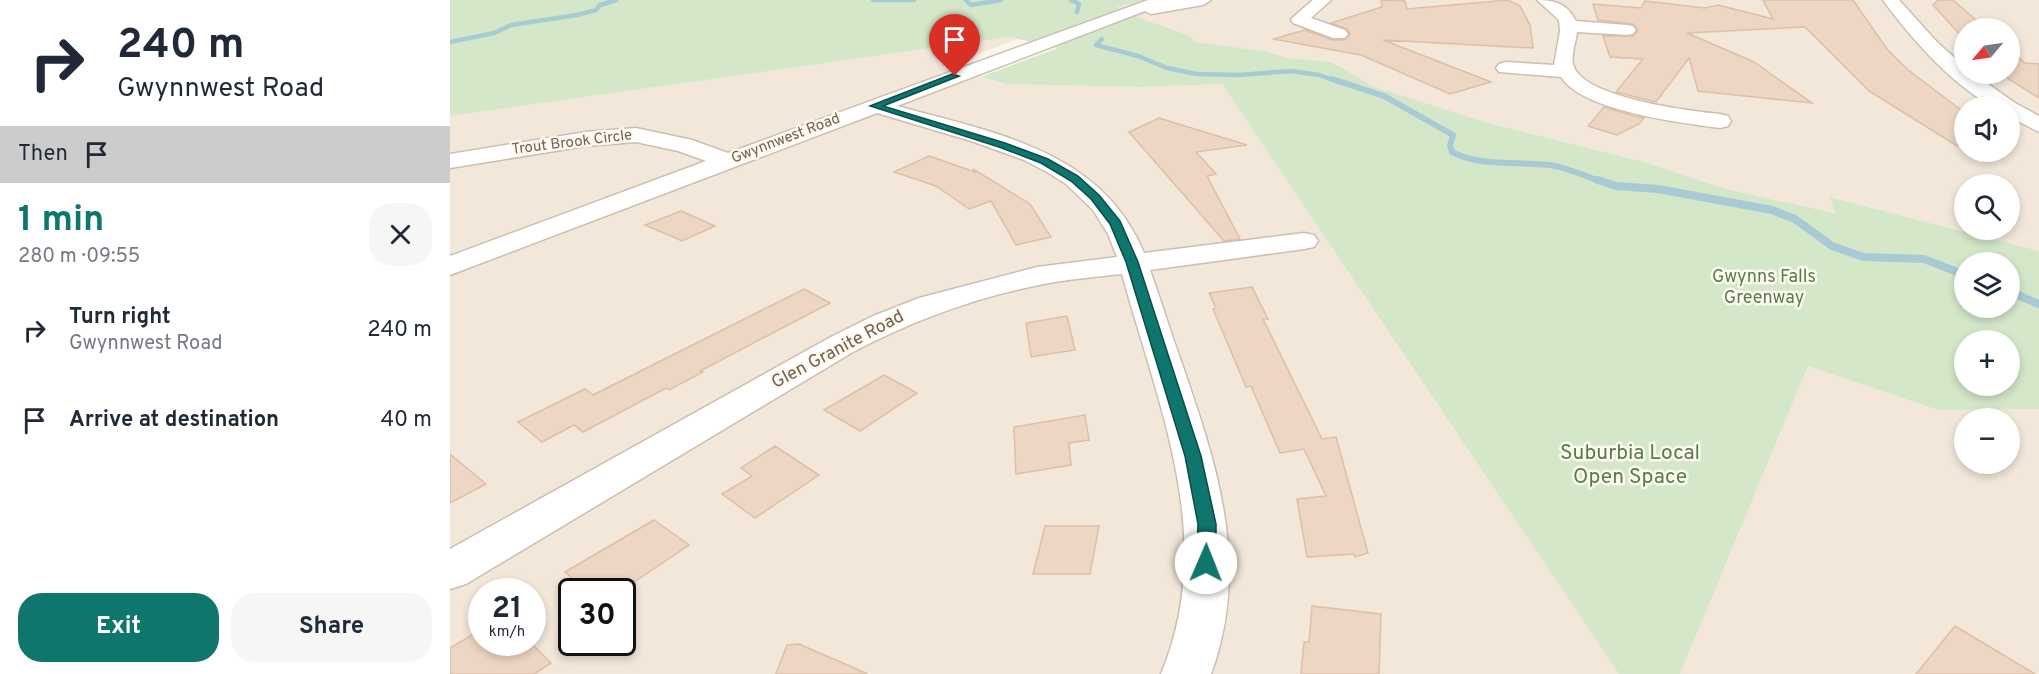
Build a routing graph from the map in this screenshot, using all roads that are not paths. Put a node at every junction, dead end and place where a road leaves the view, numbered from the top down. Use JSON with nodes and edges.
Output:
{"nodes":[{"id":1,"x":1172,"y":0,"type":"edge"},
{"id":2,"x":1203,"y":0,"type":"edge"},
{"id":3,"x":1323,"y":0,"type":"edge"},
{"id":4,"x":1545,"y":0,"type":"edge"},
{"id":5,"x":1891,"y":0,"type":"edge"},
{"id":6,"x":1123,"y":14,"type":"junction"},
{"id":7,"x":1571,"y":26,"type":"junction"},
{"id":8,"x":1627,"y":30,"type":"dead end"},
{"id":9,"x":1339,"y":34,"type":"dead end"},
{"id":10,"x":1506,"y":68,"type":"dead end"},
{"id":11,"x":1565,"y":70,"type":"junction"},
{"id":12,"x":1993,"y":96,"type":"edge"},
{"id":13,"x":875,"y":106,"type":"junction"},
{"id":14,"x":2020,"y":114,"type":"edge"},
{"id":15,"x":1720,"y":121,"type":"dead end"},
{"id":16,"x":2039,"y":125,"type":"edge"},
{"id":17,"x":450,"y":160,"type":"edge"},
{"id":18,"x":727,"y":161,"type":"junction"},
{"id":19,"x":1304,"y":241,"type":"dead end"},
{"id":20,"x":1132,"y":262,"type":"junction"},
{"id":21,"x":450,"y":266,"type":"edge"},
{"id":22,"x":450,"y":571,"type":"edge"},
{"id":23,"x":1186,"y":674,"type":"edge"}],
"edges":[{"from":1,"to":6,"type":"street","name":"Gwynnwest Road"},
{"from":2,"to":6,"type":"street","name":"Gwynnwest Road"},
{"from":3,"to":9,"type":"street"},
{"from":4,"to":7,"type":"street"},
{"from":5,"to":12,"type":"street"},
{"from":6,"to":13,"type":"street","name":"Gwynnwest Road"},
{"from":7,"to":8,"type":"street"},
{"from":7,"to":11,"type":"street"},
{"from":10,"to":11,"type":"street"},
{"from":11,"to":15,"type":"street"},
{"from":13,"to":18,"type":"street","name":"Gwynnwest Road"},
{"from":13,"to":20,"type":"street"},
{"from":14,"to":16,"type":"street"},
{"from":17,"to":18,"type":"street","name":"Trout Brook Circle"},
{"from":18,"to":21,"type":"street","name":"Gwynnwest Road"},
{"from":19,"to":20,"type":"street","name":"Glen Granite Road"},
{"from":20,"to":22,"type":"street","name":"Glen Granite Road"},
{"from":20,"to":23,"type":"street"}]}
